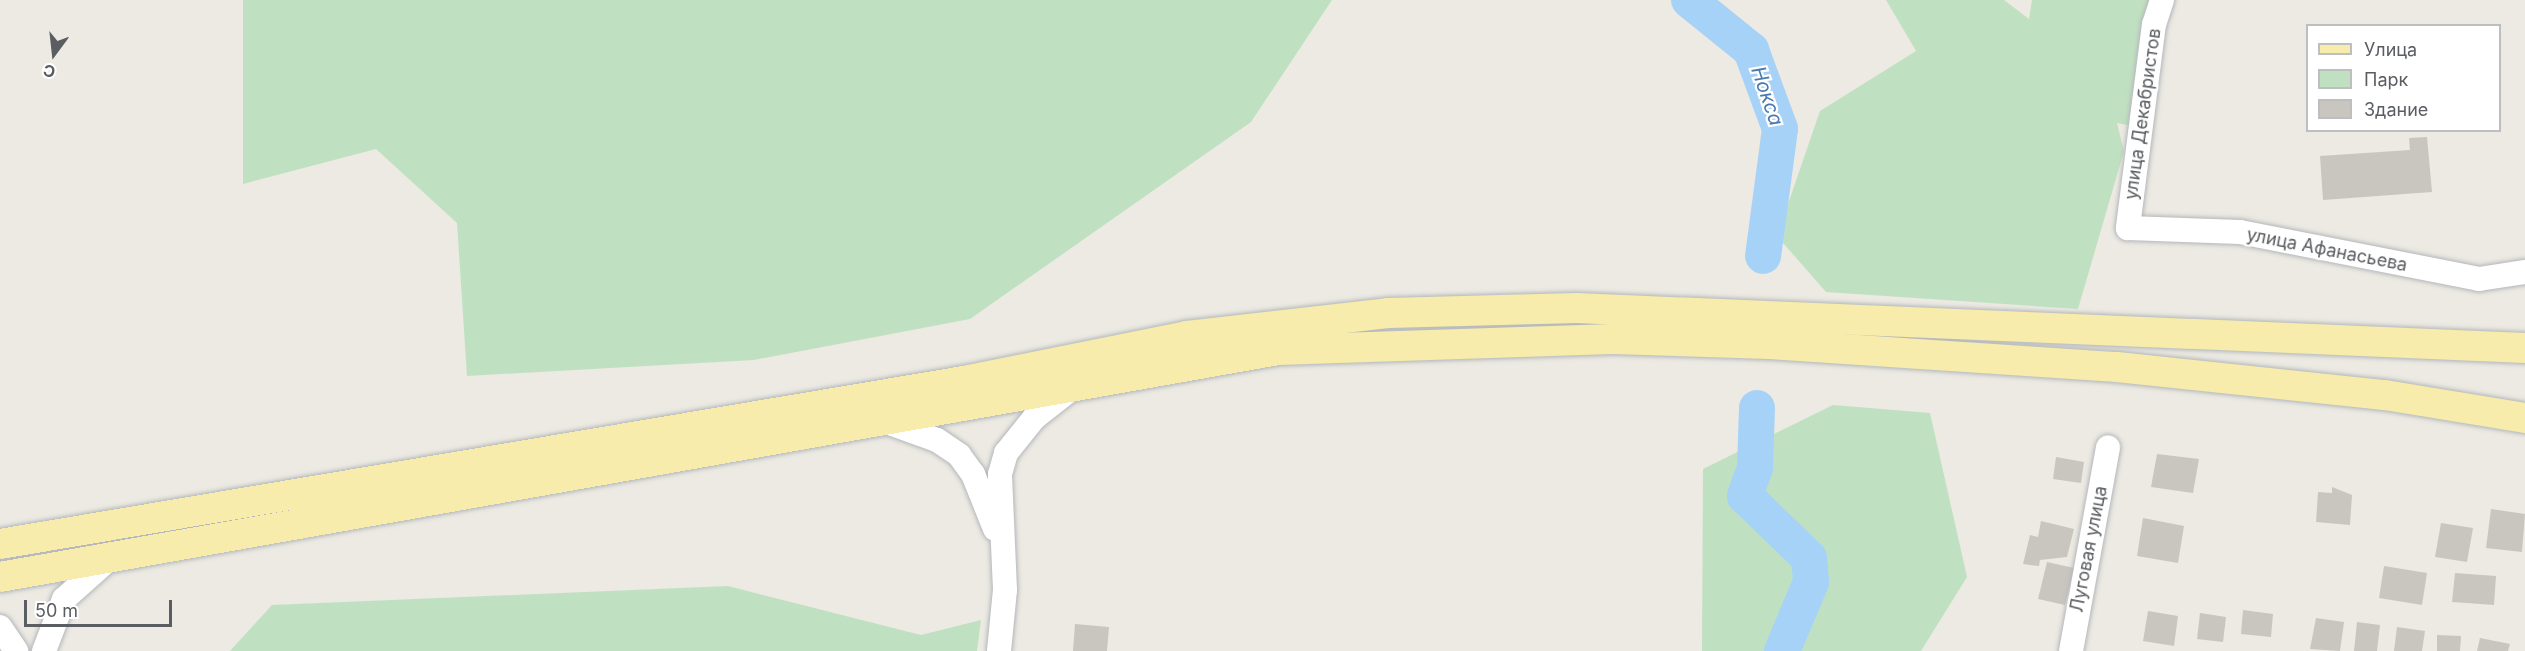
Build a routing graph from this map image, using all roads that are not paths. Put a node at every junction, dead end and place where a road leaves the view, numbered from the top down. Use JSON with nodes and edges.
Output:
{"nodes":[{"id":1,"x":2162,"y":0,"type":"edge"},
{"id":2,"x":2128,"y":228,"type":"joint"},
{"id":3,"x":2525,"y":272,"type":"edge"},
{"id":4,"x":2525,"y":348,"type":"edge"},
{"id":5,"x":1071,"y":389,"type":"junction"},
{"id":6,"x":2525,"y":417,"type":"edge"},
{"id":7,"x":879,"y":419,"type":"junction"},
{"id":8,"x":2108,"y":447,"type":"dead end"},
{"id":9,"x":999,"y":540,"type":"junction"},
{"id":10,"x":0,"y":544,"type":"edge"},
{"id":11,"x":110,"y":558,"type":"junction"},
{"id":12,"x":0,"y":577,"type":"edge"},
{"id":13,"x":0,"y":627,"type":"edge"},
{"id":14,"x":16,"y":651,"type":"edge"},
{"id":15,"x":44,"y":651,"type":"edge"},
{"id":16,"x":999,"y":651,"type":"edge"},
{"id":17,"x":2071,"y":651,"type":"edge"}],
"edges":[{"from":1,"to":2,"type":"street","name":"улица Декабристов"},
{"from":2,"to":3,"type":"street","name":"улица Афанасьева"},
{"from":4,"to":10,"type":"main road"},
{"from":5,"to":6,"type":"main road"},
{"from":5,"to":7,"type":"main road"},
{"from":5,"to":9,"type":"street"},
{"from":7,"to":9,"type":"street"},
{"from":7,"to":11,"type":"main road"},
{"from":8,"to":17,"type":"street","name":"Луговая улица"},
{"from":9,"to":16,"type":"street"},
{"from":11,"to":12,"type":"main road"},
{"from":11,"to":15,"type":"street"},
{"from":13,"to":14,"type":"street"}]}
